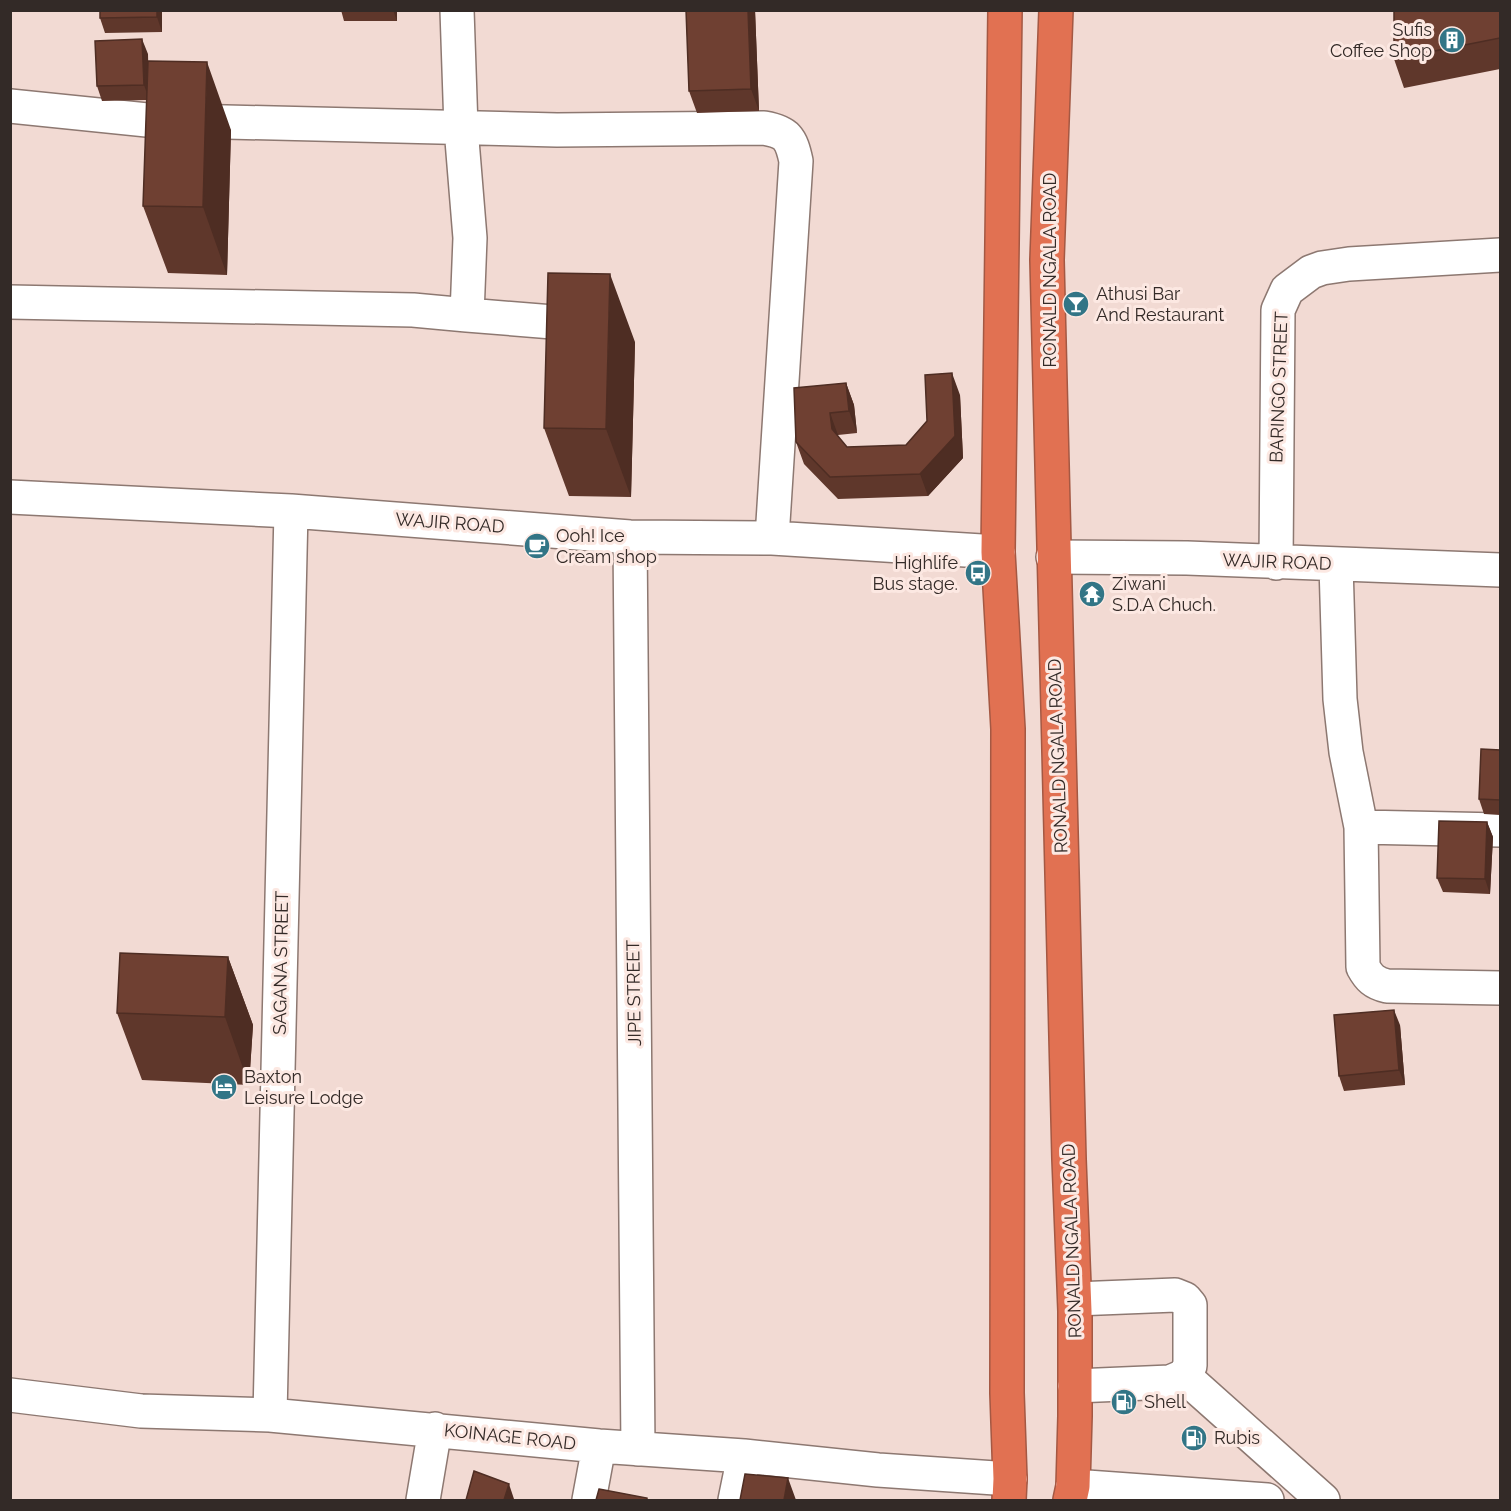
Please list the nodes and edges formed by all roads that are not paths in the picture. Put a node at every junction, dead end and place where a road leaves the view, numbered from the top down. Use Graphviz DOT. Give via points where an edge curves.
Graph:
graph roads {
  1 [pos="457,10"];
  2 [pos="1005,10"];
  3 [pos="1056,10"];
  4 [pos="10,106"];
  5 [pos="461,128"];
  6 [pos="1500,255"];
  7 [pos="10,302"];
  8 [pos="467,315"];
  9 [pos="618,327"];
  10 [pos="10,497"];
  11 [pos="291,512"];
  12 [pos="630,537"];
  13 [pos="772,538"];
  14 [pos="998,552"];
  15 [pos="1053,557"];
  16 [pos="1276,562"];
  17 [pos="1336,565"];
  18 [pos="1500,570"];
  19 [pos="1361,827"];
  20 [pos="1500,830"];
  21 [pos="1500,988"];
  22 [pos="1075,1299"];
  23 [pos="1184,1376"];
  24 [pos="1075,1386"];
  25 [pos="10,1395"];
  26 [pos="270,1415"];
  27 [pos="435,1429"];
  28 [pos="598,1446"];
  29 [pos="638,1449"];
  30 [pos="744,1456"];
  31 [pos="1009,1490"];
  32 [pos="1071,1493"];
  33 [pos="423,1500"];
  34 [pos="589,1500"];
  35 [pos="735,1500"];
  36 [pos="1267,1500"];
  37 [pos="1323,1500"];
  1 -- 5 [label="street"];
  2 -- 14 [label="highway"];
  3 -- 15 [label="highway, RONALD NGALA ROAD" via="1047,260"];
  4 -- 5 [label="street" via="147,120"];
  5 -- 8 [label="street" via="470,238"];
  5 -- 13 [label="street" via="764,128 779,130 787,136 796,161"];
  6 -- 16 [label="street, BARINGO STREET" via="1322,268 1287,290 1278,310"];
  7 -- 8 [label="street" via="412,310"];
  8 -- 9 [label="street"];
  10 -- 11 [label="street, WAJIR ROAD"];
  11 -- 12 [label="street, WAJIR ROAD"];
  11 -- 26 [label="street, SAGANA STREET"];
  12 -- 13 [label="street, WAJIR ROAD"];
  12 -- 29 [label="street, JIPE STREET"];
  13 -- 14 [label="street, WAJIR ROAD"];
  14 -- 31 [label="highway" via="1008,729"];
  15 -- 16 [label="street, WAJIR ROAD"];
  15 -- 22 [label="highway, RONALD NGALA ROAD"];
  16 -- 17 [label="street, WAJIR ROAD"];
  17 -- 18 [label="street, WAJIR ROAD"];
  17 -- 19 [label="street" via="1340,699"];
  19 -- 20 [label="street"];
  19 -- 21 [label="street" via="1363,967 1368,976 1376,984 1387,986"];
  22 -- 23 [label="street" via="1185,1299 1190,1305 1190,1366"];
  22 -- 24 [label="highway, RONALD NGALA ROAD"];
  23 -- 24 [label="street" via="1170,1382"];
  23 -- 37 [label="street"];
  24 -- 32 [label="highway, RONALD NGALA ROAD"];
  25 -- 26 [label="street, KOINAGE ROAD" via="141,1411"];
  26 -- 27 [label="street, KOINAGE ROAD"];
  27 -- 28 [label="street, KOINAGE ROAD"];
  27 -- 33 [label="street"];
  28 -- 29 [label="street, KOINAGE ROAD"];
  28 -- 34 [label="street"];
  29 -- 30 [label="street, KOINAGE ROAD"];
  30 -- 31 [label="street, KOINAGE ROAD" via="878,1470"];
  30 -- 35 [label="street"];
  32 -- 36 [label="street"];
}
